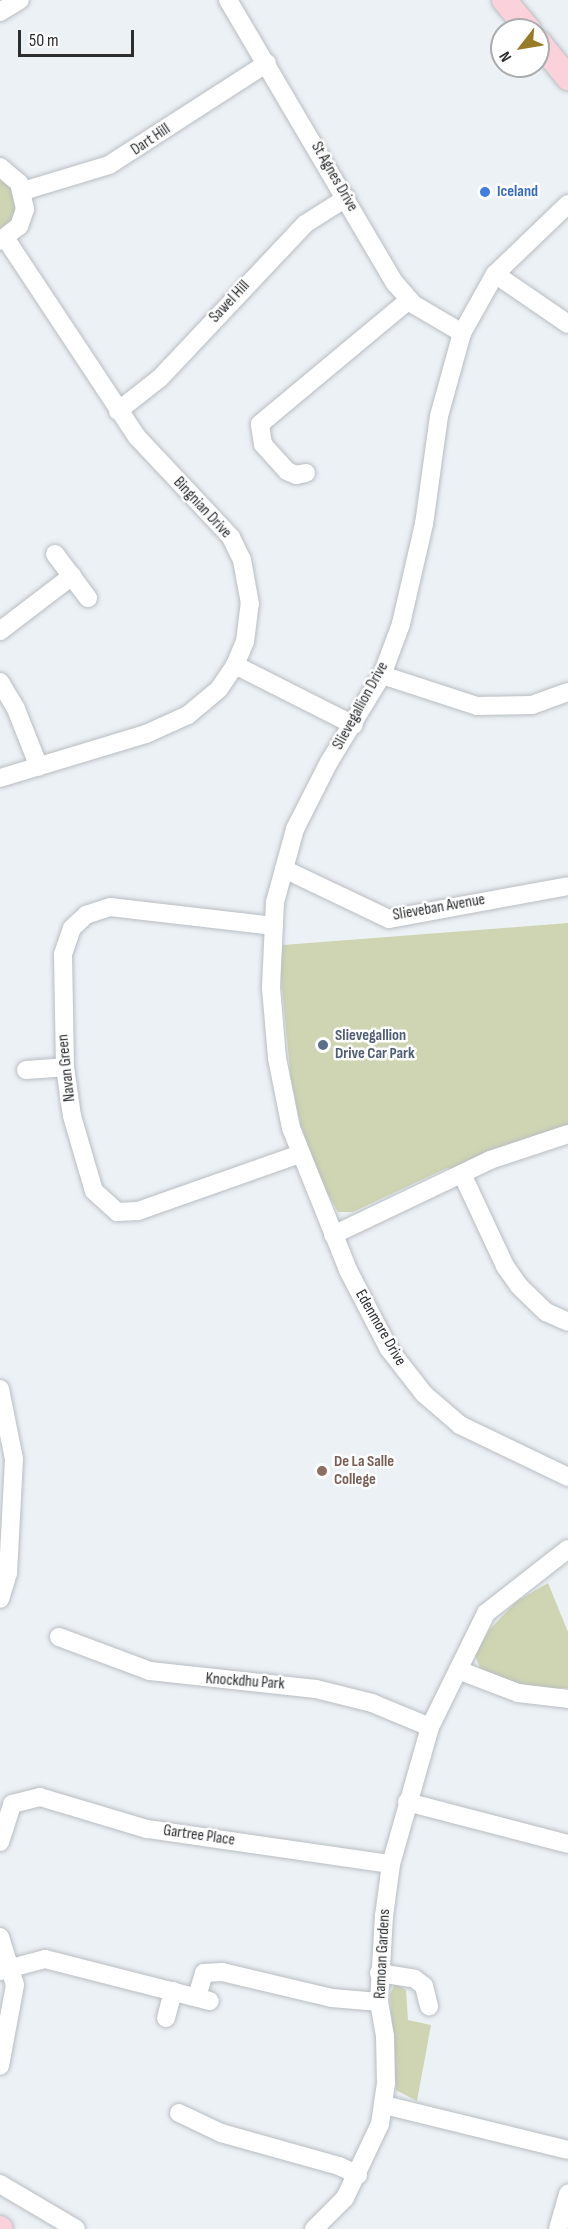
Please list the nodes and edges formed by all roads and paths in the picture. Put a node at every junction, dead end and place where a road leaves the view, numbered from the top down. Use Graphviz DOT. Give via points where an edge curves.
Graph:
graph roads {
  1 [pos="20,0"];
  2 [pos="228,0"];
  3 [pos="504,0"];
  4 [pos="0,12"];
  5 [pos="519,18"];
  6 [pos="550,56"];
  7 [pos="267,63"];
  8 [pos="568,78"];
  9 [pos="0,167"];
  10 [pos="23,191"];
  11 [pos="346,198"];
  12 [pos="568,204"];
  13 [pos="3,240"];
  14 [pos="495,274"];
  15 [pos="409,300"];
  16 [pos="568,324"];
  17 [pos="462,333"];
  18 [pos="118,411"];
  19 [pos="306,473"];
  20 [pos="56,554"];
  21 [pos="72,576"];
  22 [pos="88,598"];
  23 [pos="0,630"];
  24 [pos="235,665"];
  25 [pos="381,675"];
  26 [pos="0,682"];
  27 [pos="568,692"];
  28 [pos="354,725"];
  29 [pos="39,767"];
  30 [pos="0,778"];
  31 [pos="284,869"];
  32 [pos="568,886"];
  33 [pos="274,926"];
  34 [pos="65,1067"];
  35 [pos="27,1070"];
  36 [pos="568,1134"];
  37 [pos="300,1154"];
  38 [pos="462,1174"];
  39 [pos="333,1235"];
  40 [pos="568,1322"];
  41 [pos="0,1389"];
  42 [pos="568,1477"];
  43 [pos="568,1549"];
  44 [pos="0,1599"];
  45 [pos="59,1637"];
  46 [pos="458,1670"];
  47 [pos="568,1699"];
  48 [pos="430,1727"];
  49 [pos="407,1802"];
  50 [pos="0,1842"];
  51 [pos="568,1844"];
  52 [pos="392,1864"];
  53 [pos="0,1937"];
  54 [pos="6,1970"];
  55 [pos="379,1973"];
  56 [pos="173,1991"];
  57 [pos="379,2002"];
  58 [pos="429,2006"];
  59 [pos="166,2018"];
  60 [pos="0,2065"];
  61 [pos="384,2105"];
  62 [pos="179,2113"];
  63 [pos="568,2150"];
  64 [pos="358,2175"];
  65 [pos="0,2184"];
  66 [pos="568,2193"];
  67 [pos="76,2229"];
  68 [pos="314,2229"];
  69 [pos="558,2229"];
  1 -- 4 [label="street"];
  2 -- 7 [label="street, St Agnes Drive"];
  3 -- 5 [label="main road"];
  6 -- 8 [label="main road"];
  7 -- 10 [label="street, Dart Hill" via="109,165"];
  7 -- 11 [label="street, St Agnes Drive"];
  9 -- 10 [label="street" via="13,175"];
  10 -- 13 [label="street" via="23,218"];
  11 -- 15 [label="street, St Agnes Drive"];
  11 -- 18 [label="street, Sawel Hill" via="305,224 159,378"];
  12 -- 14 [label="street, Slievegallion Drive" via="531,235"];
  13 -- 18 [label="street, Bingnian Drive"];
  14 -- 16 [label="street"];
  14 -- 17 [label="street, Slievegallion Drive"];
  15 -- 17 [label="street, St Agnes Drive"];
  15 -- 19 [label="street" via="260,424 263,444 287,471 296,475"];
  17 -- 25 [label="street, Slievegallion Drive" via="439,416 413,578"];
  18 -- 24 [label="street, Bingnian Drive" via="160,464 231,537 242,560 250,604 245,642"];
  20 -- 21 [label="street"];
  21 -- 22 [label="street"];
  21 -- 23 [label="street"];
  24 -- 28 [label="street"];
  24 -- 29 [label="street, Bingnian Drive" via="208,700 170,725"];
  25 -- 27 [label="street" via="477,706 532,705"];
  25 -- 28 [label="street, Slievegallion Drive"];
  26 -- 29 [label="street" via="16,709"];
  28 -- 31 [label="street, Slievegallion Drive" via="301,816"];
  29 -- 30 [label="street, Bingnian Drive"];
  31 -- 32 [label="street, Slieveban Avenue" via="389,919"];
  31 -- 33 [label="street, Slievegallion Drive"];
  33 -- 34 [label="street, Navan Green" via="110,908 86,915 72,928 63,954"];
  33 -- 37 [label="street, Slievegallion Drive" via="271,988 277,1058"];
  34 -- 35 [label="street"];
  34 -- 37 [label="street, Navan Green" via="72,1116 94,1191 117,1212 138,1211"];
  36 -- 38 [label="street" via="519,1148"];
  37 -- 39 [label="street, Slievegallion Drive"];
  38 -- 39 [label="street"];
  38 -- 40 [label="street" via="505,1266 519,1286 546,1312"];
  39 -- 42 [label="street, Edenmore Drive" via="370,1317 424,1394 478,1437"];
  41 -- 44 [label="street" via="14,1459 8,1573"];
  43 -- 46 [label="street, Ramoan Gardens" via="495,1602 475,1628"];
  45 -- 48 [label="street, Knockdhu Park" via="150,1671 316,1689 372,1703"];
  46 -- 47 [label="street" via="518,1693"];
  46 -- 48 [label="street, Ramoan Gardens"];
  48 -- 49 [label="street, Ramoan Gardens"];
  49 -- 51 [label="street"];
  49 -- 52 [label="street, Ramoan Gardens"];
  50 -- 52 [label="street, Gartree Place" via="12,1804 40,1797 147,1829"];
  52 -- 55 [label="street, Ramoan Gardens"];
  53 -- 54 [label="street"];
  54 -- 56 [label="street" via="45,1959"];
  54 -- 60 [label="street" via="14,2002"];
  55 -- 57 [label="street, Ramoan Gardens"];
  55 -- 58 [label="street" via="415,1979 424,1986"];
  56 -- 57 [label="street" via="203,1999 204,1973 222,1972 332,1998"];
  56 -- 59 [label="street"];
  57 -- 61 [label="street, Ramoan Gardens" via="385,2036"];
  61 -- 63 [label="street"];
  61 -- 64 [label="street, Ramoan Gardens"];
  62 -- 64 [label="street" via="221,2133 339,2166"];
  64 -- 68 [label="street, Ramoan Gardens" via="345,2198"];
  65 -- 67 [label="street"];
  66 -- 69 [label="street"];
}
